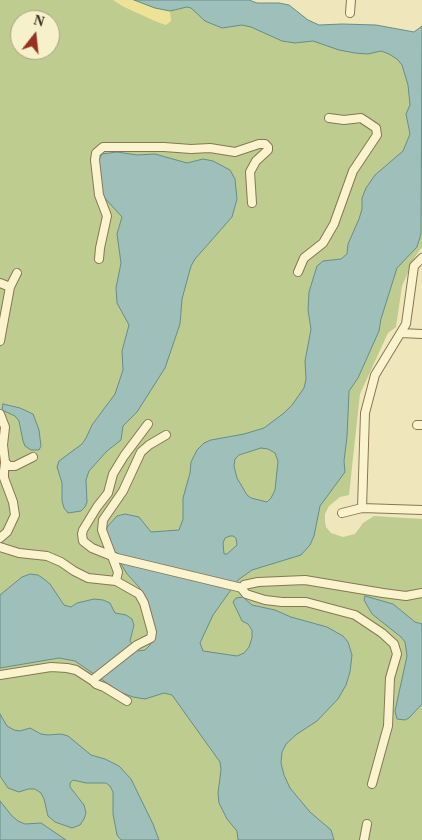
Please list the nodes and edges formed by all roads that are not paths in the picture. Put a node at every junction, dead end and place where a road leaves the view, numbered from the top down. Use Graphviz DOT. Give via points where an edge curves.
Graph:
graph roads {
  1 [pos="351,0"];
  2 [pos="350,13"];
  3 [pos="329,118"];
  4 [pos="252,203"];
  5 [pos="422,258"];
  6 [pos="99,259"];
  7 [pos="298,272"];
  8 [pos="17,273"];
  9 [pos="0,283"];
  10 [pos="10,287"];
  11 [pos="401,333"];
  12 [pos="422,334"];
  13 [pos="0,341"];
  14 [pos="0,414"];
  15 [pos="148,424"];
  16 [pos="166,435"];
  17 [pos="33,457"];
  18 [pos="5,463"];
  19 [pos="362,508"];
  20 [pos="422,510"];
  21 [pos="342,513"];
  22 [pos="0,538"];
  23 [pos="0,547"];
  24 [pos="115,557"];
  25 [pos="116,581"];
  26 [pos="239,587"];
  27 [pos="422,593"];
  28 [pos="0,675"];
  29 [pos="94,679"];
  30 [pos="127,701"];
  31 [pos="372,784"];
  32 [pos="367,824"];
  33 [pos="364,840"];
  1 -- 2 [label="street"];
  3 -- 7 [label="street" via="362,118 376,128 377,135 353,171 334,224 323,243 304,258"];
  4 -- 6 [label="street" via="250,172 268,150 265,144 235,152 210,148 103,147 96,153 95,160 99,195 107,216"];
  5 -- 11 [label="street" via="414,266 406,324"];
  8 -- 10 [label="street"];
  9 -- 10 [label="street"];
  10 -- 13 [label="street"];
  11 -- 12 [label="street"];
  11 -- 19 [label="street" via="375,376 365,413"];
  14 -- 18 [label="street" via="5,427"];
  15 -- 24 [label="street" via="124,456 108,493 82,534 85,544"];
  16 -- 24 [label="street" via="142,452 103,520 102,530"];
  17 -- 18 [label="street" via="16,466"];
  18 -- 22 [label="street" via="4,478 15,515 11,526"];
  19 -- 20 [label="street"];
  19 -- 21 [label="street"];
  23 -- 25 [label="street" via="47,556 88,578"];
  24 -- 25 [label="street"];
  24 -- 26 [label="street"];
  25 -- 29 [label="street" via="135,591 144,603 152,636"];
  26 -- 27 [label="street" via="258,582 306,580 406,596"];
  26 -- 31 [label="street" via="252,597 273,602 318,604 355,615 394,644 397,654 390,678 388,726"];
  28 -- 29 [label="street" via="51,667 76,670"];
  29 -- 30 [label="street" via="96,684"];
  32 -- 33 [label="street"];
}
